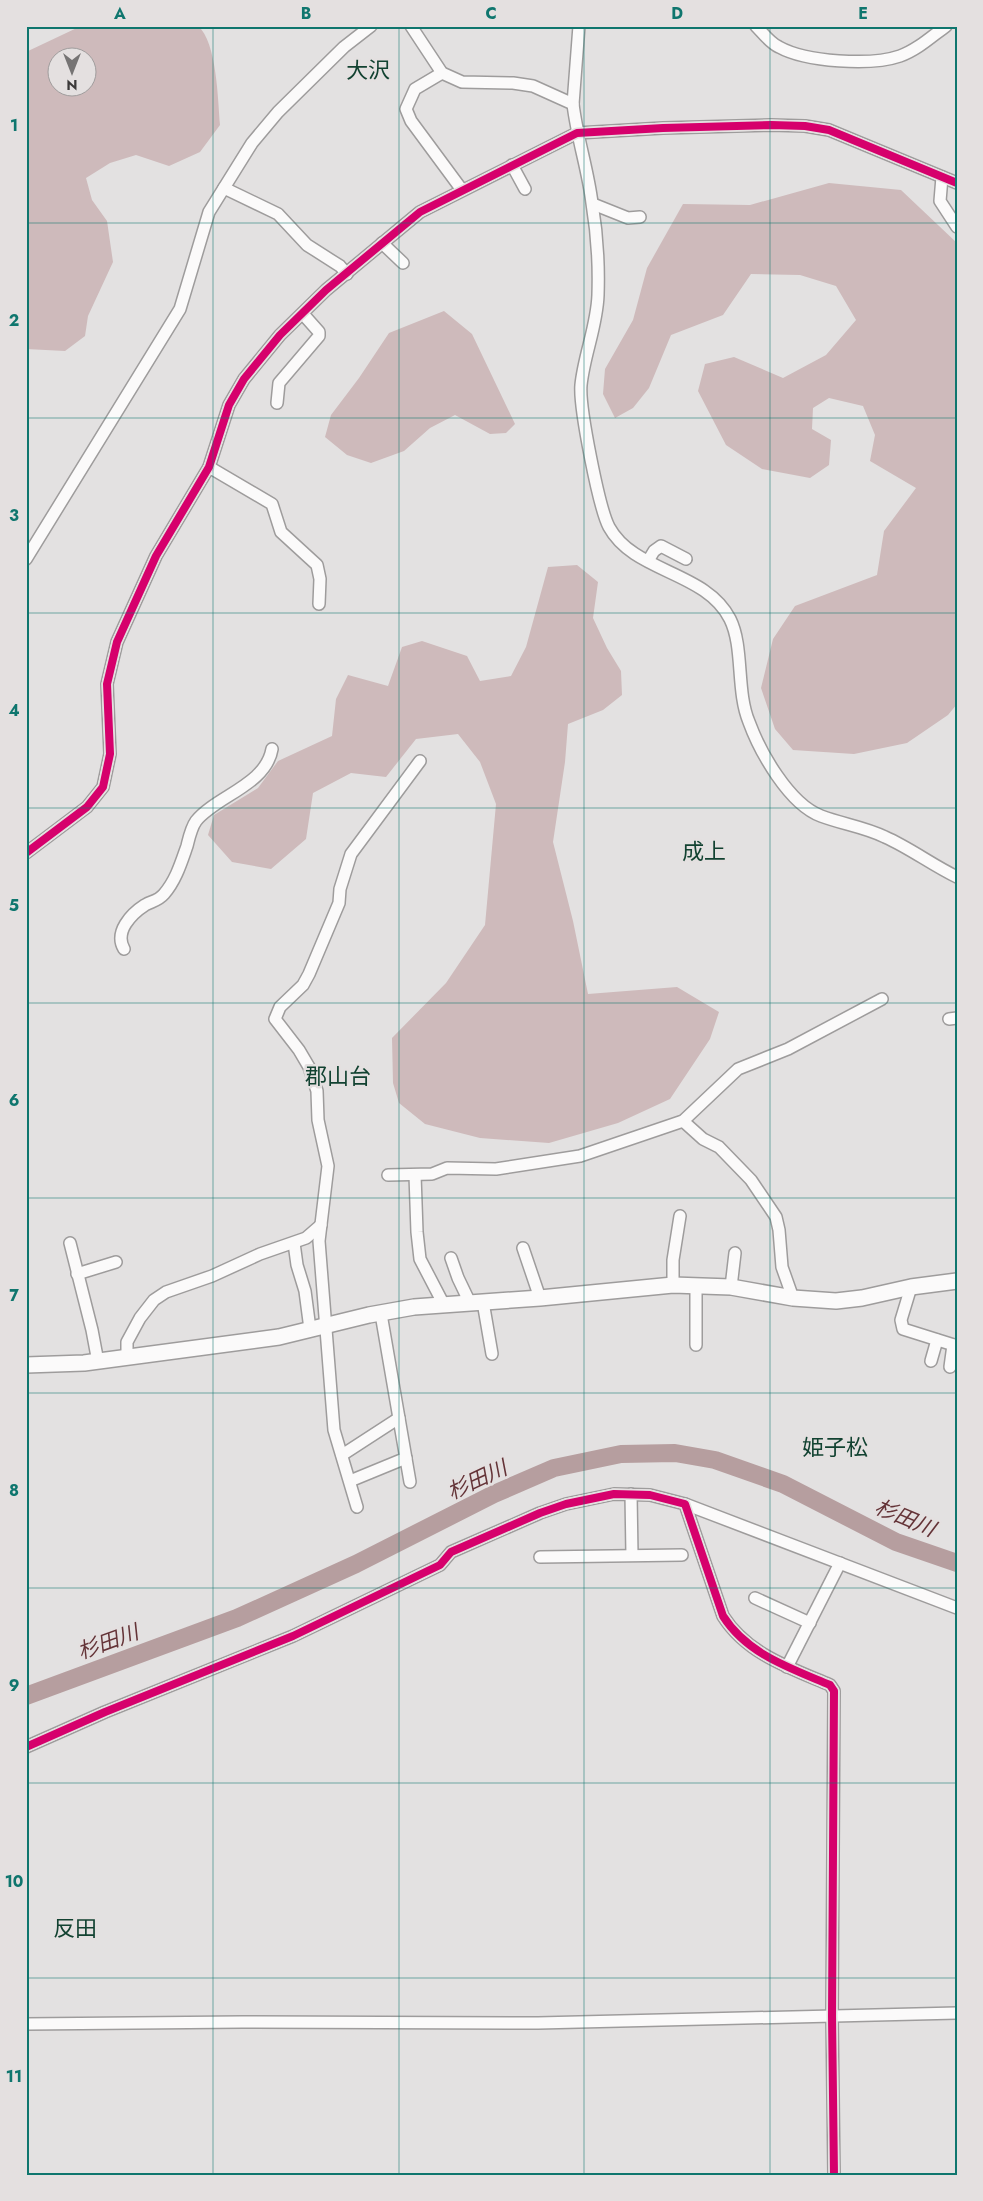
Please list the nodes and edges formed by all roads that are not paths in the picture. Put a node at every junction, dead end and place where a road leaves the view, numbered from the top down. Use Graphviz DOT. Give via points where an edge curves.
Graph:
graph roads {
  1 [pos="371,26"];
  2 [pos="411,26"];
  3 [pos="578,26"];
  4 [pos="756,26"];
  5 [pos="946,26"];
  6 [pos="442,73"];
  7 [pos="573,104"];
  8 [pos="576,133"];
  9 [pos="512,165"];
  10 [pos="942,177"];
  11 [pos="957,183"];
  12 [pos="224,188"];
  13 [pos="525,189"];
  14 [pos="462,190"];
  15 [pos="592,204"];
  16 [pos="640,217"];
  17 [pos="957,227"];
  18 [pos="382,243"];
  19 [pos="403,263"];
  20 [pos="347,274"];
  21 [pos="303,314"];
  22 [pos="277,403"];
  23 [pos="209,467"];
  24 [pos="26,559"];
  25 [pos="686,560"];
  26 [pos="648,561"];
  27 [pos="319,604"];
  28 [pos="272,749"];
  29 [pos="420,761"];
  30 [pos="26,853"];
  31 [pos="957,877"];
  32 [pos="124,949"];
  33 [pos="882,1000"];
  34 [pos="683,1121"];
  35 [pos="388,1175"];
  36 [pos="415,1175"];
  37 [pos="680,1216"];
  38 [pos="321,1225"];
  39 [pos="70,1243"];
  40 [pos="294,1243"];
  41 [pos="523,1248"];
  42 [pos="735,1252"];
  43 [pos="451,1258"];
  44 [pos="116,1262"];
  45 [pos="77,1274"];
  46 [pos="957,1281"];
  47 [pos="673,1285"];
  48 [pos="696,1286"];
  49 [pos="731,1287"];
  50 [pos="911,1287"];
  51 [pos="540,1298"];
  52 [pos="793,1298"];
  53 [pos="477,1303"];
  54 [pos="444,1305"];
  55 [pos="382,1314"];
  56 [pos="326,1325"];
  57 [pos="310,1329"];
  58 [pos="937,1340"];
  59 [pos="696,1345"];
  60 [pos="955,1346"];
  61 [pos="492,1354"];
  62 [pos="127,1358"];
  63 [pos="98,1362"];
  64 [pos="931,1362"];
  65 [pos="26,1365"];
  66 [pos="950,1367"];
  67 [pos="399,1418"];
  68 [pos="342,1455"];
  69 [pos="406,1458"];
  70 [pos="350,1481"];
  71 [pos="410,1482"];
  72 [pos="631,1494"];
  73 [pos="686,1504"];
  74 [pos="358,1507"];
  75 [pos="632,1556"];
  76 [pos="682,1556"];
  77 [pos="540,1557"];
  78 [pos="840,1563"];
  79 [pos="755,1598"];
  80 [pos="957,1608"];
  81 [pos="810,1623"];
  82 [pos="787,1667"];
  83 [pos="26,1747"];
  84 [pos="957,2013"];
  85 [pos="832,2016"];
  86 [pos="26,2024"];
  87 [pos="834,2175"];
  1 -- 12 [label="street" via="344,47 278,112 252,143"];
  2 -- 6 [label="street"];
  3 -- 7 [label="street"];
  4 -- 5 [label="street" via="777,46 794,54 817,59 886,60 918,47"];
  6 -- 7 [label="street" via="462,82 533,86"];
  6 -- 14 [label="street" via="415,89 406,109"];
  7 -- 8 [label="street"];
  8 -- 9 [label="street"];
  8 -- 10 [label="street" via="806,126 829,130"];
  8 -- 15 [label="street"];
  9 -- 13 [label="street"];
  9 -- 14 [label="street"];
  10 -- 11 [label="street"];
  10 -- 17 [label="street" via="940,201"];
  12 -- 20 [label="street" via="278,214 307,245"];
  12 -- 24 [label="street" via="209,212 180,309"];
  14 -- 18 [label="street" via="420,212"];
  15 -- 16 [label="street" via="628,218"];
  15 -- 26 [label="street" via="598,296 581,387 583,410 607,523 616,539"];
  18 -- 19 [label="street"];
  18 -- 20 [label="street"];
  20 -- 21 [label="street"];
  21 -- 22 [label="street" via="319,336 280,383"];
  21 -- 23 [label="street" via="244,379 229,405"];
  23 -- 27 [label="street" via="272,504 281,532 317,565"];
  23 -- 30 [label="street" via="156,556 117,642 107,684 110,754 103,787 87,807"];
  25 -- 26 [label="street" via="661,546"];
  26 -- 31 [label="street" via="713,597 728,616 735,632 748,721 775,773 798,800 818,815 884,836"];
  28 -- 32 [label="street" via="267,765 235,794 197,820 172,884 155,902 146,905 126,922 122,935"];
  29 -- 38 [label="street" via="351,854 339,903 309,974 303,985 276,1013 275,1019 309,1067 317,1091 318,1120 328,1166"];
  33 -- 34 [label="street" via="788,1049 738,1069"];
  34 -- 36 [label="street" via="580,1156 496,1169 447,1168 432,1174"];
  34 -- 52 [label="street" via="703,1139 719,1147 751,1180 776,1217 782,1267"];
  35 -- 36 [label="street"];
  36 -- 54 [label="street" via="420,1259"];
  37 -- 47 [label="street" via="673,1260"];
  38 -- 40 [label="street"];
  38 -- 56 [label="street" via="319,1242"];
  39 -- 45 [label="street"];
  40 -- 57 [label="street"];
  40 -- 62 [label="street" via="166,1292 154,1300 127,1342"];
  41 -- 51 [label="street"];
  42 -- 49 [label="street"];
  43 -- 53 [label="street" via="458,1278"];
  44 -- 45 [label="street"];
  45 -- 63 [label="street"];
  46 -- 50 [label="street"];
  47 -- 48 [label="street"];
  47 -- 51 [label="street"];
  48 -- 49 [label="street"];
  48 -- 59 [label="street"];
  49 -- 52 [label="street"];
  50 -- 52 [label="street" via="862,1298"];
  50 -- 58 [label="street" via="901,1325 907,1332"];
  51 -- 53 [label="street"];
  53 -- 54 [label="street"];
  53 -- 61 [label="street"];
  54 -- 55 [label="street"];
  55 -- 56 [label="street"];
  55 -- 67 [label="street"];
  56 -- 57 [label="street"];
  56 -- 68 [label="street" via="334,1430"];
  57 -- 62 [label="street" via="279,1337"];
  58 -- 60 [label="street"];
  58 -- 64 [label="street"];
  60 -- 66 [label="street"];
  62 -- 63 [label="street"];
  63 -- 65 [label="street"];
  67 -- 68 [label="street"];
  67 -- 69 [label="street"];
  68 -- 70 [label="street"];
  69 -- 70 [label="street"];
  69 -- 71 [label="street"];
  70 -- 74 [label="street"];
  72 -- 73 [label="street"];
  72 -- 75 [label="street"];
  72 -- 83 [label="street" via="595,1497 540,1513 451,1552 440,1565 293,1636"];
  73 -- 78 [label="street"];
  73 -- 82 [label="street" via="723,1616 754,1649"];
  75 -- 76 [label="street"];
  75 -- 77 [label="street"];
  78 -- 80 [label="street"];
  78 -- 81 [label="street"];
  79 -- 81 [label="street"];
  81 -- 82 [label="street"];
  82 -- 85 [label="street" via="830,1685 834,1691"];
  84 -- 85 [label="street"];
  85 -- 86 [label="street" via="538,2023"];
  85 -- 87 [label="street"];
}
